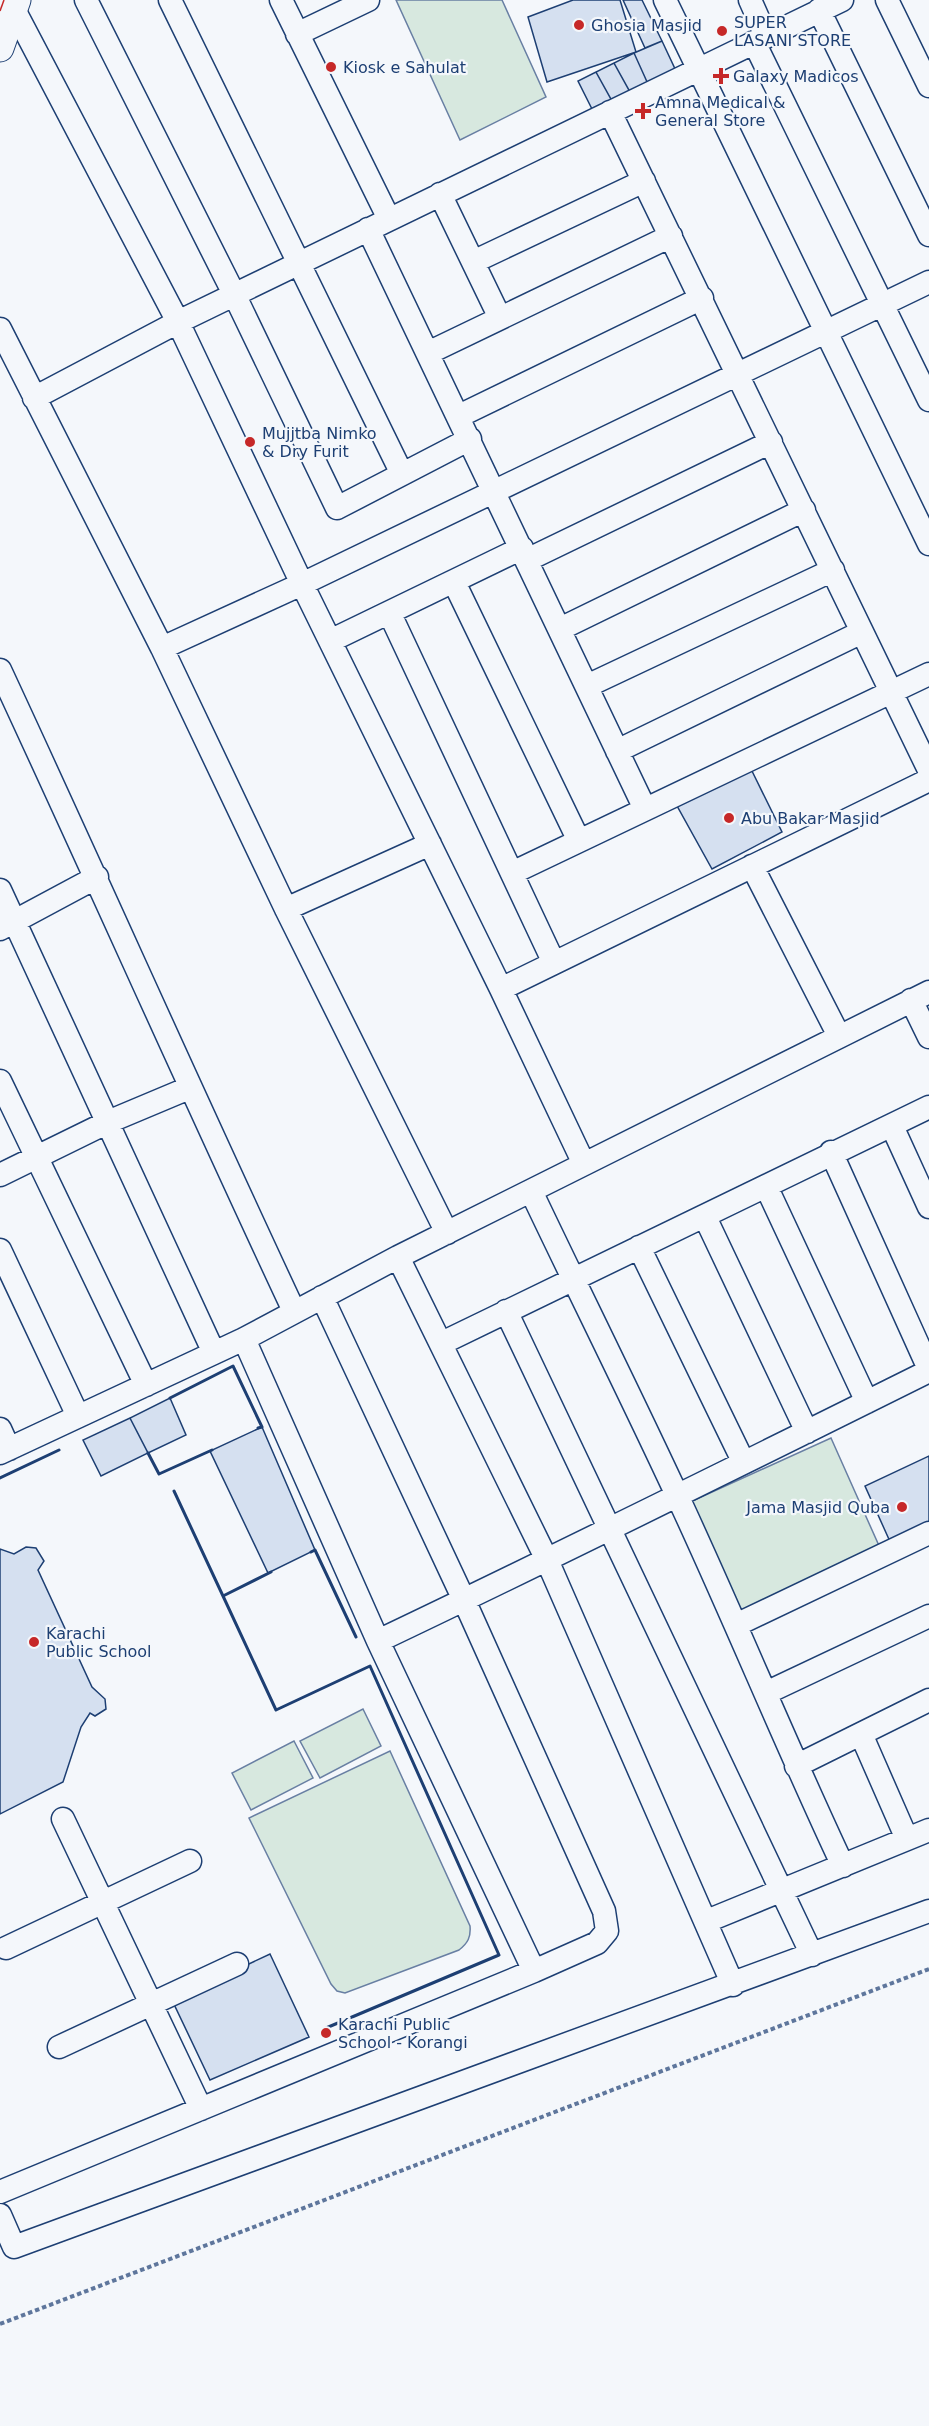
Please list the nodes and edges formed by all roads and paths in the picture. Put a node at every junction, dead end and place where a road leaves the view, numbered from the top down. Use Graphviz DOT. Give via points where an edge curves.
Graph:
graph roads {
  1 [pos="86,0"];
  2 [pos="171,0"];
  3 [pos="281,0"];
  4 [pos="368,0"];
  5 [pos="665,0"];
  6 [pos="750,0"];
  7 [pos="842,0"];
  8 [pos="887,0"];
  9 [pos="9,4"];
  10 [pos="819,10"];
  11 [pos="297,34"];
  12 [pos="760,39"];
  13 [pos="0,48"];
  14 [pos="698,69"];
  15 [pos="929,86"];
  16 [pos="610,112"];
  17 [pos="644,181"];
  18 [pos="440,194"];
  19 [pos="379,224"];
  20 [pos="671,236"];
  21 [pos="929,236"];
  22 [pos="299,262"];
  23 [pos="473,262"];
  24 [pos="929,282"];
  25 [pos="234,294"];
  26 [pos="702,298"];
  27 [pos="882,304"];
  28 [pos="500,318"];
  29 [pos="178,322"];
  30 [pos="0,329"];
  31 [pos="826,332"];
  32 [pos="428,353"];
  33 [pos="6,359"];
  34 [pos="739,375"];
  35 [pos="34,398"];
  36 [pos="929,400"];
  37 [pos="459,416"];
  38 [pos="470,439"];
  39 [pos="771,442"];
  40 [pos="402,474"];
  41 [pos="495,491"];
  42 [pos="804,510"];
  43 [pos="929,544"];
  44 [pos="524,554"];
  45 [pos="833,570"];
  46 [pos="454,582"];
  47 [pos="302,584"];
  48 [pos="390,614"];
  49 [pos="560,629"];
  50 [pos="862,632"];
  51 [pos="330,641"];
  52 [pos="162,648"];
  53 [pos="0,670"];
  54 [pos="929,674"];
  55 [pos="587,686"];
  56 [pos="891,692"];
  57 [pos="617,751"];
  58 [pos="929,770"];
  59 [pos="929,780"];
  60 [pos="645,809"];
  61 [pos="579,841"];
  62 [pos="430,844"];
  63 [pos="752,866"];
  64 [pos="512,873"];
  65 [pos="97,878"];
  66 [pos="0,890"];
  67 [pos="286,909"];
  68 [pos="8,926"];
  69 [pos="554,963"];
  70 [pos="501,989"];
  71 [pos="920,996"];
  72 [pos="839,1036"];
  73 [pos="929,1037"];
  74 [pos="0,1081"];
  75 [pos="189,1088"];
  76 [pos="929,1107"];
  77 [pos="108,1122"];
  78 [pos="891,1126"];
  79 [pos="831,1152"];
  80 [pos="36,1157"];
  81 [pos="584,1164"];
  82 [pos="0,1175"];
  83 [pos="766,1186"];
  84 [pos="531,1191"];
  85 [pos="929,1207"];
  86 [pos="705,1217"];
  87 [pos="447,1233"];
  88 [pos="639,1247"];
  89 [pos="0,1250"];
  90 [pos="398,1257"];
  91 [pos="573,1279"];
  92 [pos="322,1297"];
  93 [pos="294,1311"];
  94 [pos="506,1311"];
  95 [pos="244,1339"];
  96 [pos="442,1343"];
  97 [pos="213,1353"];
  98 [pos="929,1370"];
  99 [pos="146,1385"];
  100 [pos="867,1402"];
  101 [pos="78,1416"];
  102 [pos="807,1432"];
  103 [pos="3,1444"];
  104 [pos="743,1461"];
  105 [pos="677,1494"];
  106 [pos="609,1529"];
  107 [pos="929,1533"];
  108 [pos="547,1560"];
  109 [pos="464,1600"];
  110 [pos="929,1616"];
  111 [pos="736,1625"];
  112 [pos="378,1641"];
  113 [pos="766,1693"];
  114 [pos="927,1706"];
  115 [pos="861,1734"];
  116 [pos="796,1766"];
  117 [pos="63,1819"];
  118 [pos="929,1830"];
  119 [pos="907,1839"];
  120 [pos="190,1861"];
  121 [pos="843,1866"];
  122 [pos="781,1890"];
  123 [pos="102,1900"];
  124 [pos="929,1911"];
  125 [pos="707,1921"];
  126 [pos="6,1948"];
  127 [pos="812,1955"];
  128 [pos="237,1964"];
  129 [pos="929,1969"];
  130 [pos="534,1971"];
  131 [pos="733,1985"];
  132 [pos="151,2003"];
  133 [pos="59,2047"];
  134 [pos="201,2109"];
  135 [pos="0,2192"];
  136 [pos="0,2215"];
  137 [pos="0,2324"];
  1 -- 25 [label="street"];
  2 -- 22 [label="street"];
  3 -- 11 [label="street"];
  4 -- 11 [label="street"];
  5 -- 14 [label="street"];
  6 -- 12 [label="street"];
  7 -- 10 [label="street"];
  8 -- 15 [label="street"];
  9 -- 13 [label="main road"];
  9 -- 29 [label="street"];
  10 -- 12 [label="street"];
  10 -- 21 [label="street"];
  11 -- 19 [label="street"];
  12 -- 14 [label="street"];
  12 -- 27 [label="street"];
  14 -- 16 [label="street"];
  14 -- 31 [label="street"];
  16 -- 17 [label="street"];
  16 -- 18 [label="street"];
  17 -- 20 [label="street"];
  17 -- 23 [label="street"];
  18 -- 19 [label="street"];
  18 -- 23 [label="street"];
  19 -- 22 [label="street"];
  19 -- 32 [label="street"];
  20 -- 26 [label="street"];
  20 -- 28 [label="street"];
  22 -- 25 [label="street"];
  22 -- 40 [label="street"];
  23 -- 28 [label="street"];
  24 -- 27 [label="street"];
  25 -- 29 [label="street"];
  25 -- 40 [label="street" via="337,508"];
  26 -- 34 [label="street"];
  26 -- 37 [label="street"];
  27 -- 31 [label="street"];
  27 -- 36 [label="street"];
  28 -- 32 [label="street"];
  29 -- 35 [label="street"];
  29 -- 47 [label="street"];
  30 -- 33 [label="street"];
  31 -- 34 [label="street"];
  31 -- 43 [label="street"];
  32 -- 37 [label="street"];
  33 -- 35 [label="street"];
  34 -- 39 [label="street"];
  34 -- 41 [label="street"];
  35 -- 52 [label="street"];
  37 -- 38 [label="street"];
  38 -- 40 [label="street"];
  38 -- 41 [label="street"];
  39 -- 42 [label="street"];
  39 -- 44 [label="street"];
  41 -- 44 [label="street"];
  41 -- 47 [label="street"];
  42 -- 45 [label="street"];
  42 -- 49 [label="street"];
  44 -- 46 [label="street"];
  44 -- 49 [label="street"];
  45 -- 50 [label="street"];
  45 -- 55 [label="street"];
  46 -- 48 [label="street"];
  46 -- 61 [label="street"];
  47 -- 51 [label="street"];
  47 -- 52 [label="street"];
  48 -- 51 [label="street"];
  48 -- 64 [label="street"];
  49 -- 55 [label="street"];
  50 -- 56 [label="street"];
  50 -- 57 [label="street"];
  51 -- 62 [label="street"];
  52 -- 67 [label="street"];
  53 -- 65 [label="street"];
  54 -- 56 [label="street"];
  55 -- 57 [label="street"];
  56 -- 58 [label="street"];
  56 -- 60 [label="street"];
  57 -- 60 [label="street"];
  59 -- 63 [label="street"];
  60 -- 61 [label="street"];
  61 -- 64 [label="street"];
  62 -- 67 [label="street"];
  62 -- 70 [label="street"];
  63 -- 69 [label="street"];
  63 -- 72 [label="street"];
  64 -- 69 [label="street"];
  65 -- 68 [label="street"];
  65 -- 75 [label="street"];
  66 -- 68 [label="street"];
  67 -- 87 [label="street"];
  68 -- 77 [label="street"];
  69 -- 70 [label="street"];
  70 -- 81 [label="street"];
  71 -- 72 [label="street"];
  71 -- 73 [label="street"];
  72 -- 81 [label="street"];
  74 -- 80 [label="street"];
  75 -- 77 [label="street"];
  75 -- 93 [label="street"];
  76 -- 78 [label="street"];
  77 -- 80 [label="street"];
  77 -- 97 [label="street"];
  78 -- 79 [label="street"];
  78 -- 85 [label="street"];
  79 -- 83 [label="street"];
  79 -- 98 [label="street"];
  80 -- 82 [label="street"];
  80 -- 99 [label="street"];
  81 -- 84 [label="street"];
  83 -- 86 [label="street"];
  83 -- 100 [label="street"];
  84 -- 87 [label="street"];
  84 -- 91 [label="street"];
  86 -- 88 [label="street"];
  86 -- 102 [label="street"];
  87 -- 90 [label="street"];
  88 -- 91 [label="street"];
  88 -- 104 [label="street"];
  89 -- 101 [label="street"];
  90 -- 92 [label="street"];
  90 -- 96 [label="street"];
  91 -- 94 [label="street"];
  91 -- 105 [label="street"];
  92 -- 93 [label="street"];
  92 -- 109 [label="street"];
  93 -- 95 [label="street"];
  94 -- 96 [label="street"];
  94 -- 106 [label="street"];
  95 -- 97 [label="street"];
  95 -- 112 [label="street"];
  96 -- 108 [label="street"];
  97 -- 99 [label="street"];
  98 -- 100 [label="street"];
  99 -- 101 [label="street"];
  100 -- 102 [label="street"];
  101 -- 103 [label="street"];
  102 -- 104 [label="street"];
  104 -- 105 [label="street"];
  105 -- 106 [label="street"];
  105 -- 111 [label="street"];
  106 -- 108 [label="street"];
  106 -- 122 [label="street"];
  107 -- 111 [label="street"];
  108 -- 109 [label="street"];
  108 -- 125 [label="street"];
  109 -- 112 [label="street"];
  109 -- 130 [label="street" via="608,1920 607,1931 597,1943"];
  110 -- 113 [label="street"];
  111 -- 113 [label="street"];
  112 -- 130 [label="street"];
  113 -- 116 [label="street"];
  114 -- 115 [label="street"];
  115 -- 116 [label="street"];
  115 -- 119 [label="street"];
  116 -- 121 [label="street"];
  117 -- 123 [label="street"];
  118 -- 119 [label="street"];
  119 -- 121 [label="street"];
  120 -- 123 [label="street"];
  121 -- 122 [label="street"];
  122 -- 125 [label="street"];
  122 -- 127 [label="street"];
  123 -- 126 [label="street"];
  123 -- 132 [label="street"];
  124 -- 127 [label="street"];
  125 -- 131 [label="street"];
  127 -- 131 [label="street"];
  128 -- 132 [label="street"];
  129 -- 137 [label="path"];
  130 -- 134 [label="street"];
  131 -- 136 [label="street" via="14,2247"];
  132 -- 133 [label="street"];
  132 -- 134 [label="street"];
  134 -- 135 [label="street"];
}
